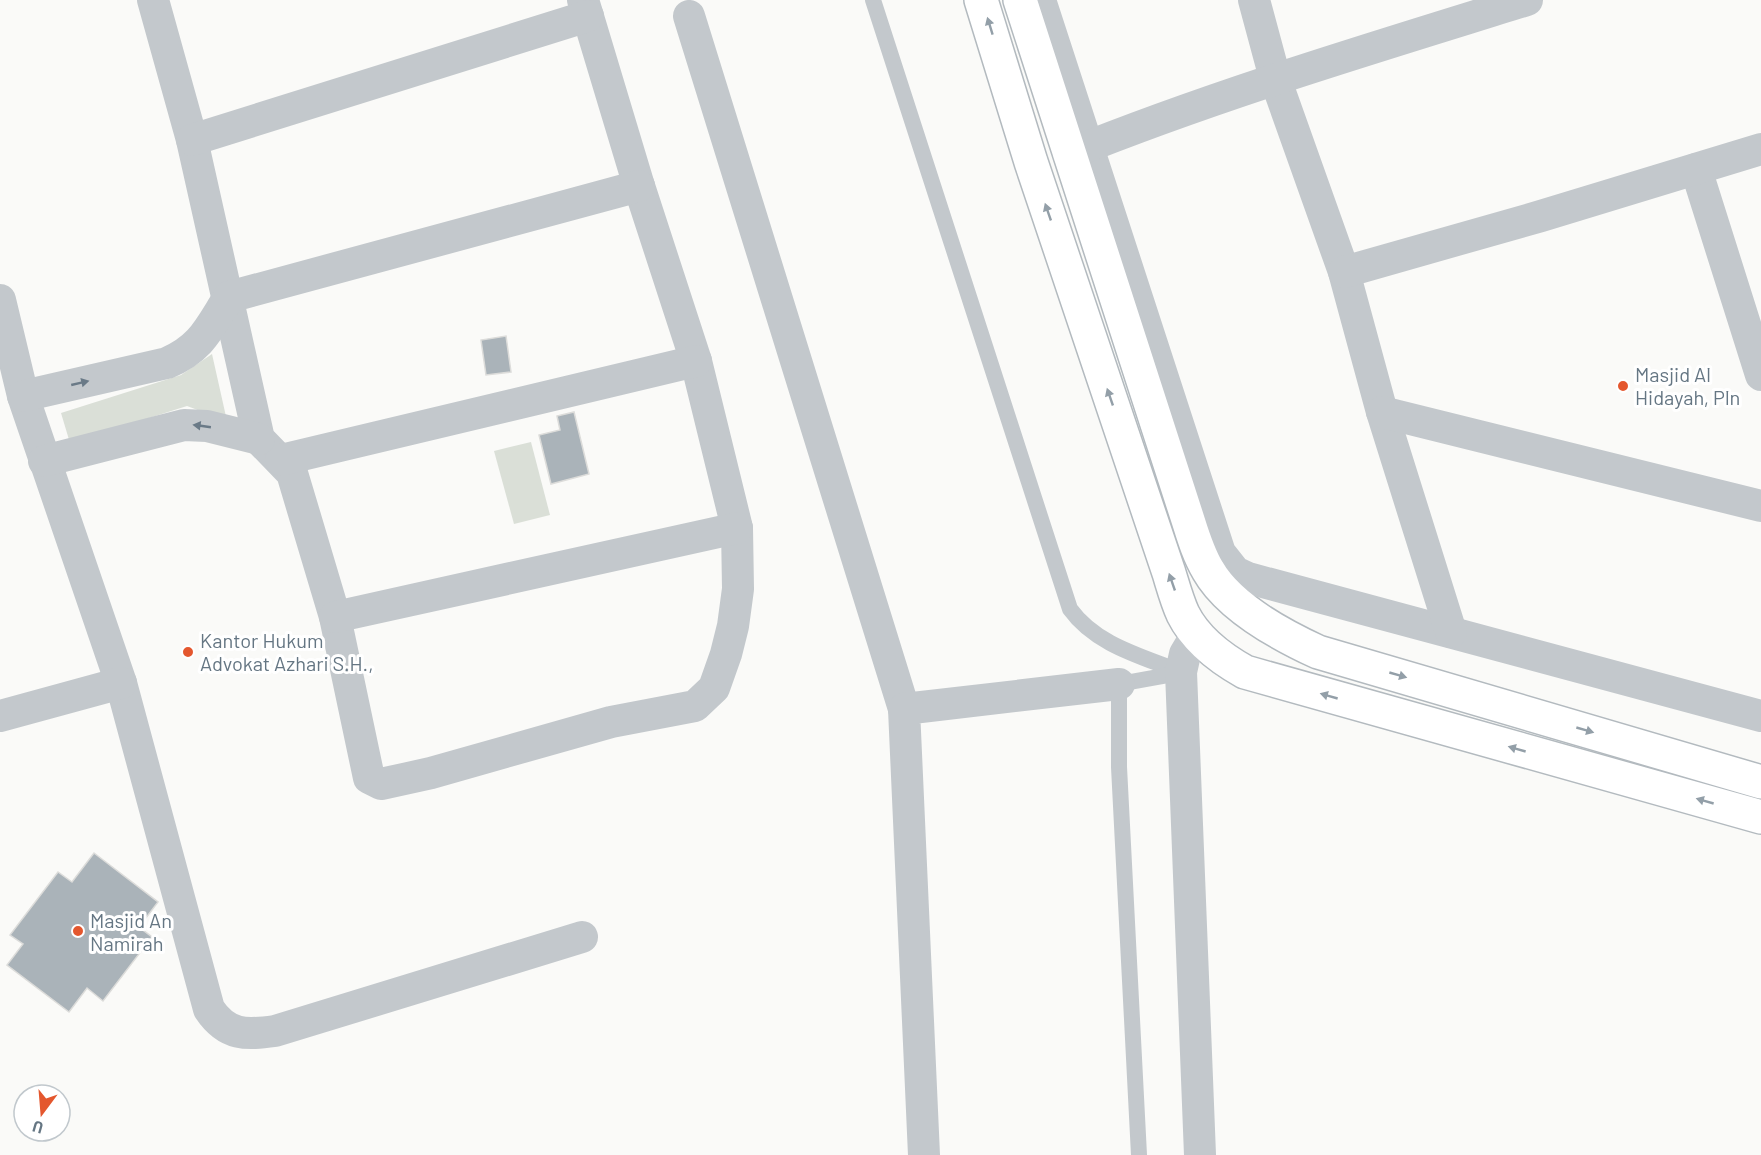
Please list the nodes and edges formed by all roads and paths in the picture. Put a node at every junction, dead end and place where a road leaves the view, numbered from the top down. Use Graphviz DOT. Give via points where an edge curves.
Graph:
graph roads {
  1 [pos="153,0"];
  2 [pos="873,0"];
  3 [pos="981,0"];
  4 [pos="1020,0"];
  5 [pos="1040,0"];
  6 [pos="1254,0"];
  7 [pos="1527,0"];
  8 [pos="586,8"];
  9 [pos="689,8"];
  10 [pos="1275,78"];
  11 [pos="192,140"];
  12 [pos="1761,149"];
  13 [pos="1078,150"];
  14 [pos="1696,169"];
  15 [pos="639,186"];
  16 [pos="1344,272"];
  17 [pos="229,297"];
  18 [pos="0,300"];
  19 [pos="696,361"];
  20 [pos="1761,375"];
  21 [pos="23,396"];
  22 [pos="1382,412"];
  23 [pos="270,450"];
  24 [pos="44,461"];
  25 [pos="1761,506"];
  26 [pos="737,528"];
  27 [pos="335,617"];
  28 [pos="1452,632"];
  29 [pos="1197,634"];
  30 [pos="1181,672"];
  31 [pos="121,684"];
  32 [pos="1119,684"];
  33 [pos="904,709"];
  34 [pos="0,716"];
  35 [pos="1761,716"];
  36 [pos="1761,782"];
  37 [pos="1761,817"];
  38 [pos="582,937"];
  39 [pos="924,1155"];
  40 [pos="1139,1155"];
  41 [pos="1200,1155"];
  1 -- 11 [label="street"];
  2 -- 30 [label="lane" via="1070,609 1089,631 1107,643"];
  29 -- 3 [label="main road, one-way" via="1183,614 1031,162"];
  4 -- 13 [label="main road"];
  5 -- 13 [label="street"];
  6 -- 10 [label="street"];
  7 -- 10 [label="street"];
  8 -- 11 [label="street"];
  8 -- 15 [label="street"];
  9 -- 33 [label="street"];
  10 -- 13 [label="street"];
  10 -- 16 [label="street"];
  11 -- 17 [label="street"];
  12 -- 14 [label="street"];
  13 -- 28 [label="street" via="1227,564 1248,578"];
  13 -- 36 [label="main road, one-way" via="1198,550 1209,572 1243,608 1266,625 1318,652"];
  14 -- 16 [label="street"];
  14 -- 20 [label="street"];
  15 -- 17 [label="street"];
  15 -- 19 [label="street"];
  16 -- 22 [label="street"];
  21 -- 17 [label="street, one-way" via="184,356 206,335"];
  17 -- 23 [label="street"];
  18 -- 21 [label="street"];
  19 -- 23 [label="street"];
  19 -- 26 [label="street"];
  21 -- 24 [label="street"];
  22 -- 25 [label="street"];
  22 -- 28 [label="street"];
  23 -- 24 [label="street, one-way" via="207,426 184,425"];
  23 -- 27 [label="street" via="292,473"];
  24 -- 31 [label="street"];
  26 -- 27 [label="street"];
  26 -- 27 [label="street" via="738,589 733,626 714,688 695,706 611,722 431,773 381,784 369,778"];
  28 -- 35 [label="street"];
  29 -- 30 [label="street" via="1185,654"];
  37 -- 29 [label="main road, one-way" via="1245,672 1222,659"];
  30 -- 32 [label="lane"];
  30 -- 41 [label="street"];
  31 -- 34 [label="street"];
  31 -- 38 [label="street" via="209,1009 228,1029 258,1034 275,1031"];
  32 -- 33 [label="street"];
  32 -- 40 [label="lane" via="1119,767"];
  33 -- 39 [label="street"];
}
